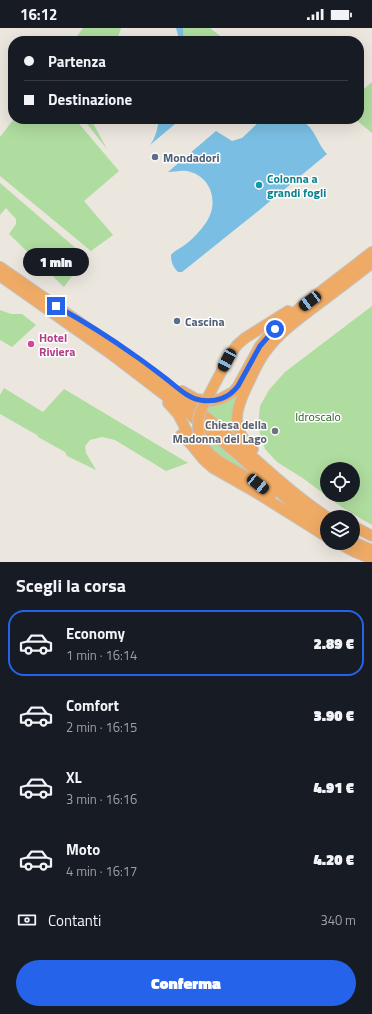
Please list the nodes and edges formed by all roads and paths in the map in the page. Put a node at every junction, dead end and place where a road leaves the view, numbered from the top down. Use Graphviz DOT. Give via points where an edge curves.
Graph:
graph roads {
  1 [pos="372,252"];
  2 [pos="372,263"];
  3 [pos="0,267"];
  4 [pos="0,276"];
  5 [pos="322,291"];
  6 [pos="56,306"];
  7 [pos="118,360"];
  8 [pos="181,435"];
  9 [pos="199,454"];
  10 [pos="326,510"];
  11 [pos="320,512"];
  12 [pos="305,523"];
  13 [pos="320,523"];
  14 [pos="360,530"];
  15 [pos="320,533"];
  16 [pos="360,535"];
  17 [pos="372,536"];
  18 [pos="372,541"];
  19 [pos="360,545"];
  20 [pos="351,550"];
  21 [pos="372,550"];
  22 [pos="372,559"];
  1 -- 5 [label="highway"];
  2 -- 10 [label="highway" via="285,330 264,353 237,410 238,430 249,446"];
  3 -- 6 [label="highway"];
  4 -- 7 [label="highway"];
  5 -- 6 [label="highway" via="271,333 262,343 238,386 231,393 215,401 199,400 184,392 134,354"];
  5 -- 12 [label="highway, bridge" via="301,301 237,345 198,419 201,442 212,456 254,481"];
  6 -- 11 [label="highway" via="180,396 292,492"];
  7 -- 9 [label="highway" via="132,375 173,408"];
  7 -- 13 [label="highway" via="183,409 297,508"];
  8 -- 9 [label="highway"];
  9 -- 12 [label="highway" via="213,468"];
  12 -- 15 [label="highway"];
  14 -- 17 [label="highway"];
  16 -- 18 [label="highway"];
  19 -- 21 [label="highway"];
  20 -- 22 [label="highway"];
}
